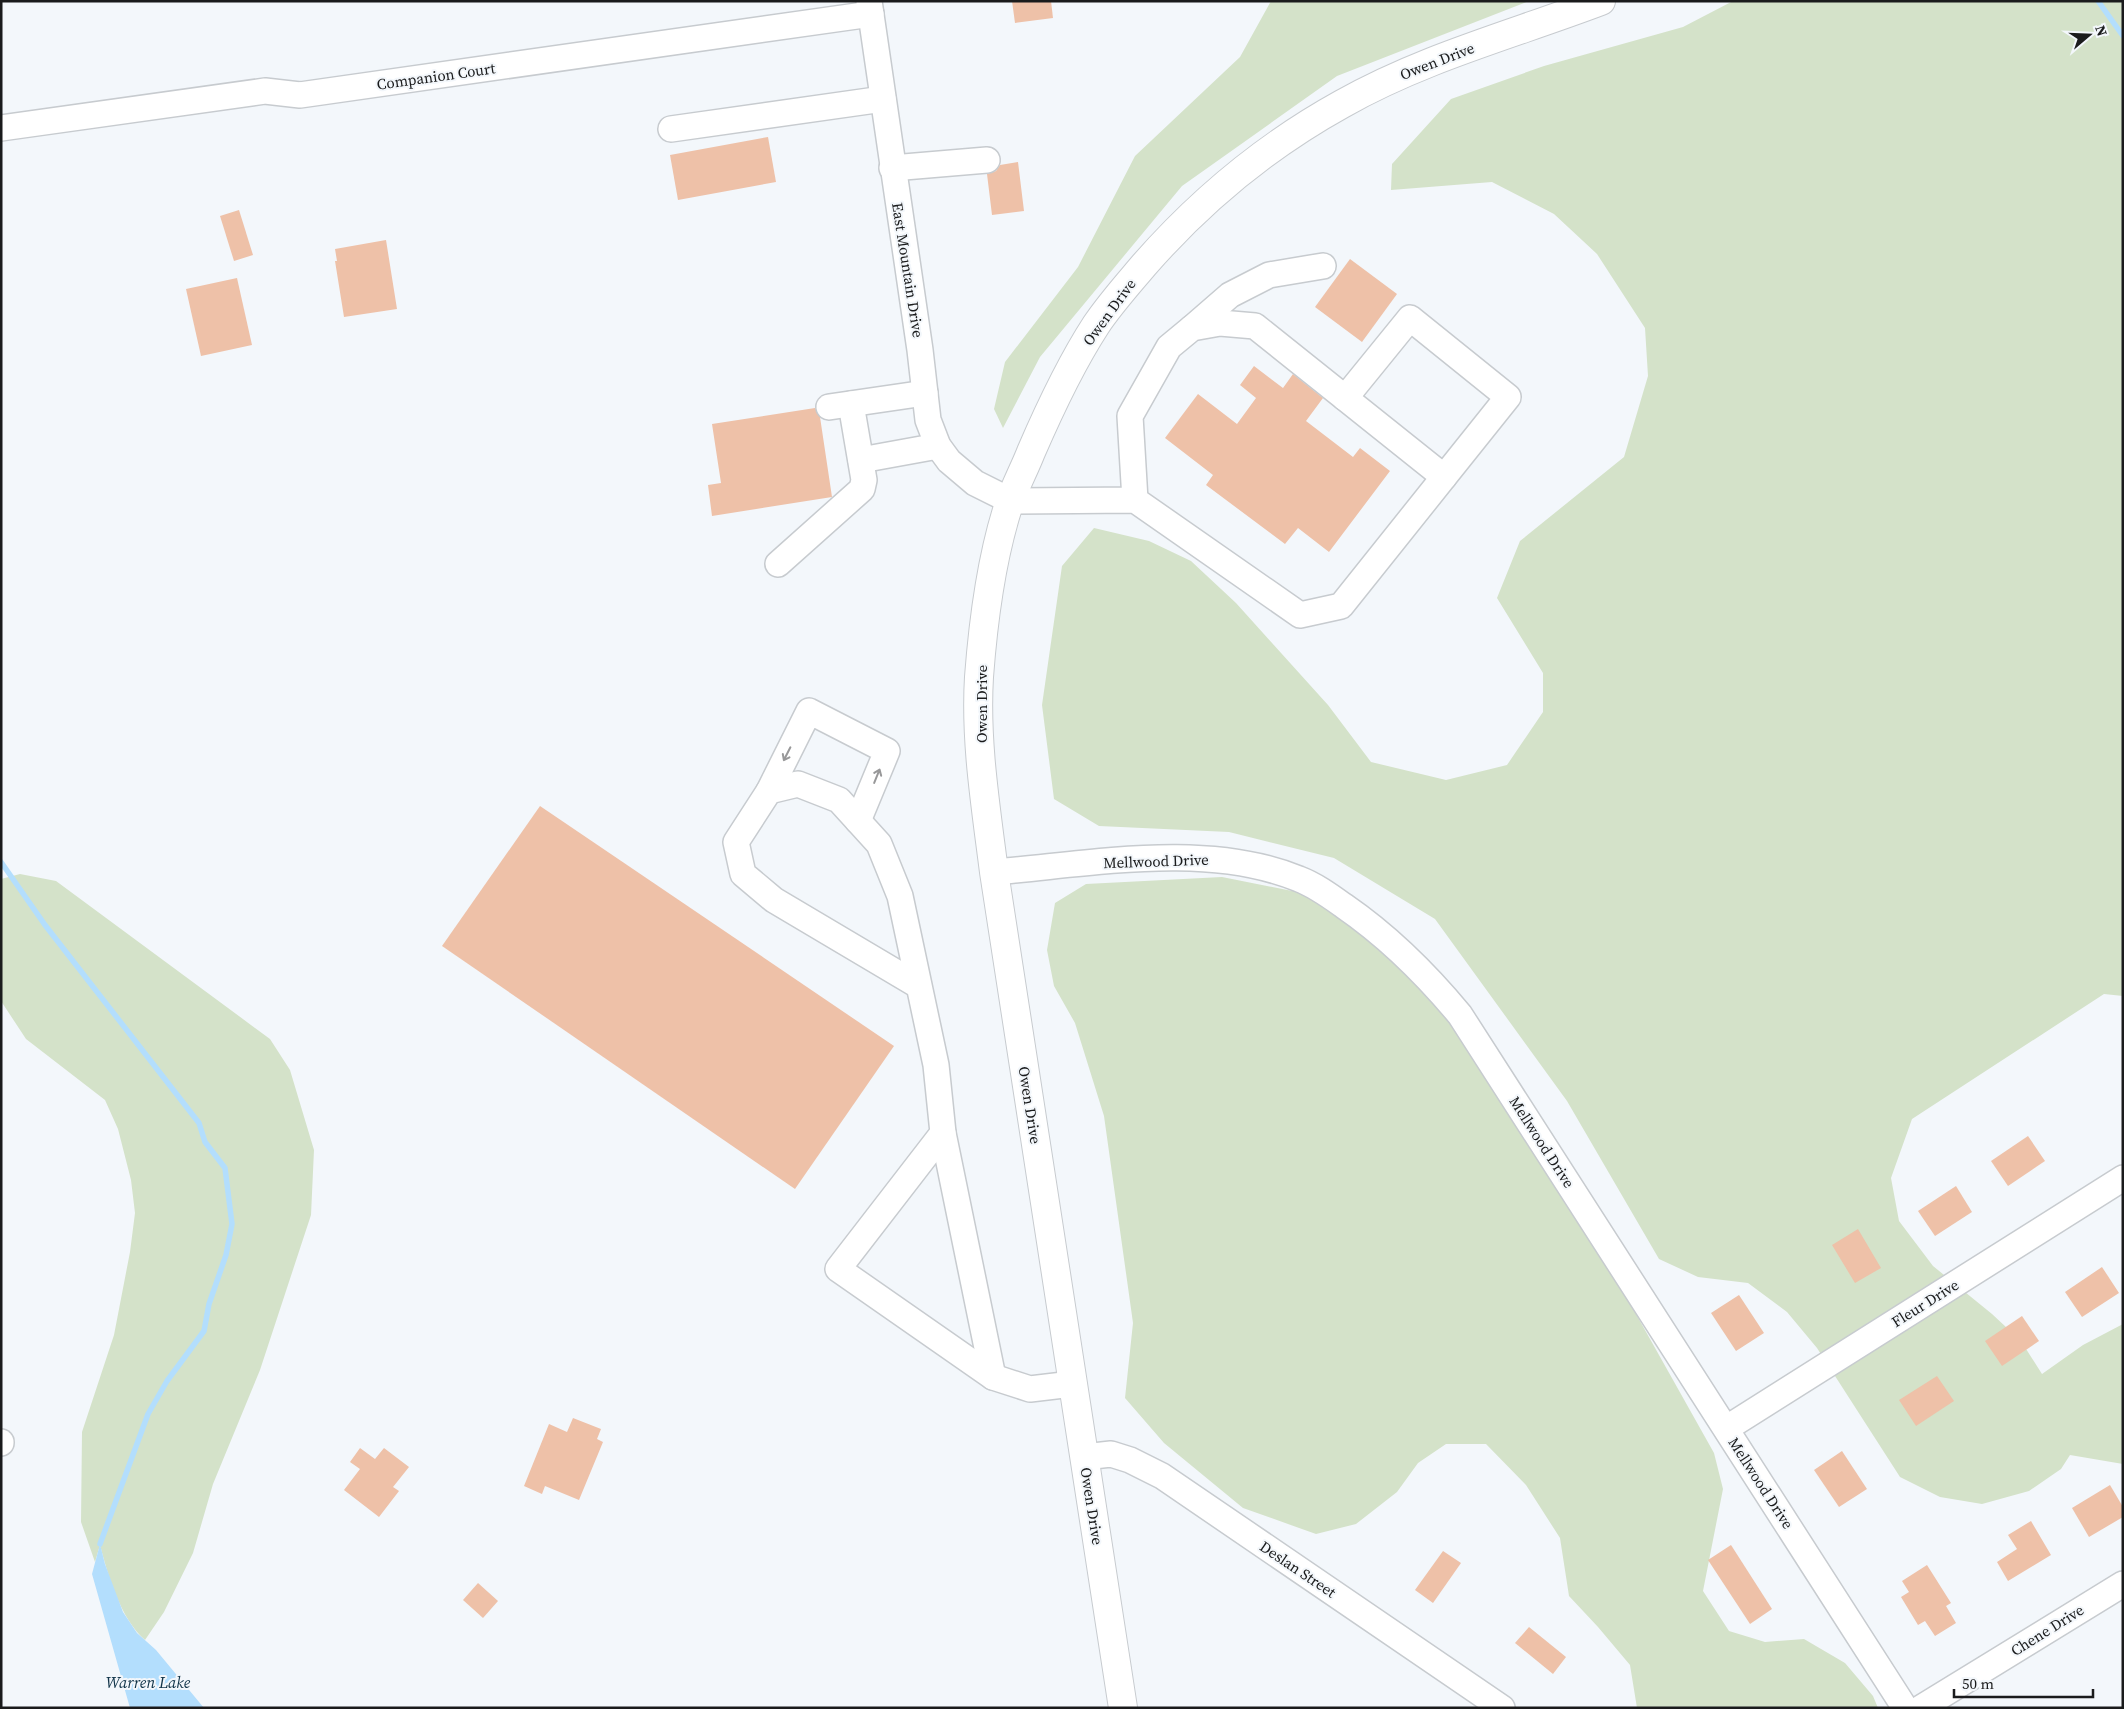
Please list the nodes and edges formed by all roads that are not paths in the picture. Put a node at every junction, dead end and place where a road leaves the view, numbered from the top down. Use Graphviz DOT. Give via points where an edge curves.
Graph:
graph roads {
  1 [pos="1601,1"];
  2 [pos="870,7"];
  3 [pos="883,99"];
  4 [pos="1,128"];
  5 [pos="671,129"];
  6 [pos="987,160"];
  7 [pos="892,168"];
  8 [pos="1323,266"];
  9 [pos="1192,328"];
  10 [pos="925,393"];
  11 [pos="1345,398"];
  12 [pos="938,446"];
  13 [pos="861,460"];
  14 [pos="1444,477"];
  15 [pos="1135,500"];
  16 [pos="1011,501"];
  17 [pos="778,564"];
  18 [pos="769,791"];
  19 [pos="858,821"];
  20 [pos="994,872"];
  21 [pos="919,986"];
  22 [pos="942,1133"];
  23 [pos="2123,1178"];
  24 [pos="993,1378"];
  25 [pos="1072,1384"];
  26 [pos="1726,1428"];
  27 [pos="1084,1457"];
  28 [pos="2123,1584"];
  29 [pos="1124,1708"];
  30 [pos="1502,1708"];
  31 [pos="1905,1708"];
  32 [pos="1921,1708"];
  1 -- 16 [label="main road, Owen Drive" via="1392,78 1308,124 1236,175 1163,244 1098,323 1048,411"];
  2 -- 3 [label="street, East Mountain Drive"];
  2 -- 4 [label="street, Companion Court" via="300,95 265,91"];
  3 -- 5 [label="street"];
  3 -- 7 [label="street, East Mountain Drive"];
  6 -- 7 [label="street"];
  7 -- 10 [label="street, East Mountain Drive"];
  8 -- 9 [label="street" via="1269,275 1230,295"];
  9 -- 11 [label="street" via="1220,323 1254,326"];
  9 -- 15 [label="street" via="1169,347 1130,416"];
  10 -- 12 [label="street, East Mountain Drive" via="928,420"];
  10 -- 13 [label="street" via="840,405"];
  11 -- 14 [label="street"];
  11 -- 14 [label="street" via="1410,318 1508,397"];
  12 -- 13 [label="street"];
  12 -- 16 [label="street, East Mountain Drive" via="949,461 975,483"];
  13 -- 17 [label="street" via="864,480 859,493"];
  14 -- 15 [label="street" via="1342,606 1300,615"];
  15 -- 16 [label="street"];
  16 -- 20 [label="main road, Owen Drive" via="994,563 979,677 980,734"];
  18 -- 19 [label="street" via="798,784 839,800"];
  19 -- 18 [label="street, one-way" via="887,751 809,711"];
  18 -- 21 [label="street" via="736,842 743,874 774,900"];
  19 -- 21 [label="street" via="879,844 900,896"];
  20 -- 25 [label="main road, Owen Drive"];
  20 -- 26 [label="street, Mellwood Drive" via="1156,858 1221,859 1300,879 1364,920 1397,947 1460,1015"];
  21 -- 22 [label="street" via="936,1065"];
  22 -- 24 [label="street"];
  22 -- 24 [label="street" via="838,1269"];
  23 -- 26 [label="street, Fleur Drive"];
  24 -- 25 [label="street" via="1030,1389"];
  25 -- 27 [label="main road, Owen Drive"];
  26 -- 31 [label="street, Mellwood Drive"];
  27 -- 29 [label="main road, Owen Drive"];
  27 -- 30 [label="street, Deslan Street" via="1110,1454 1162,1476"];
  28 -- 32 [label="street, Chene Drive"];
}
